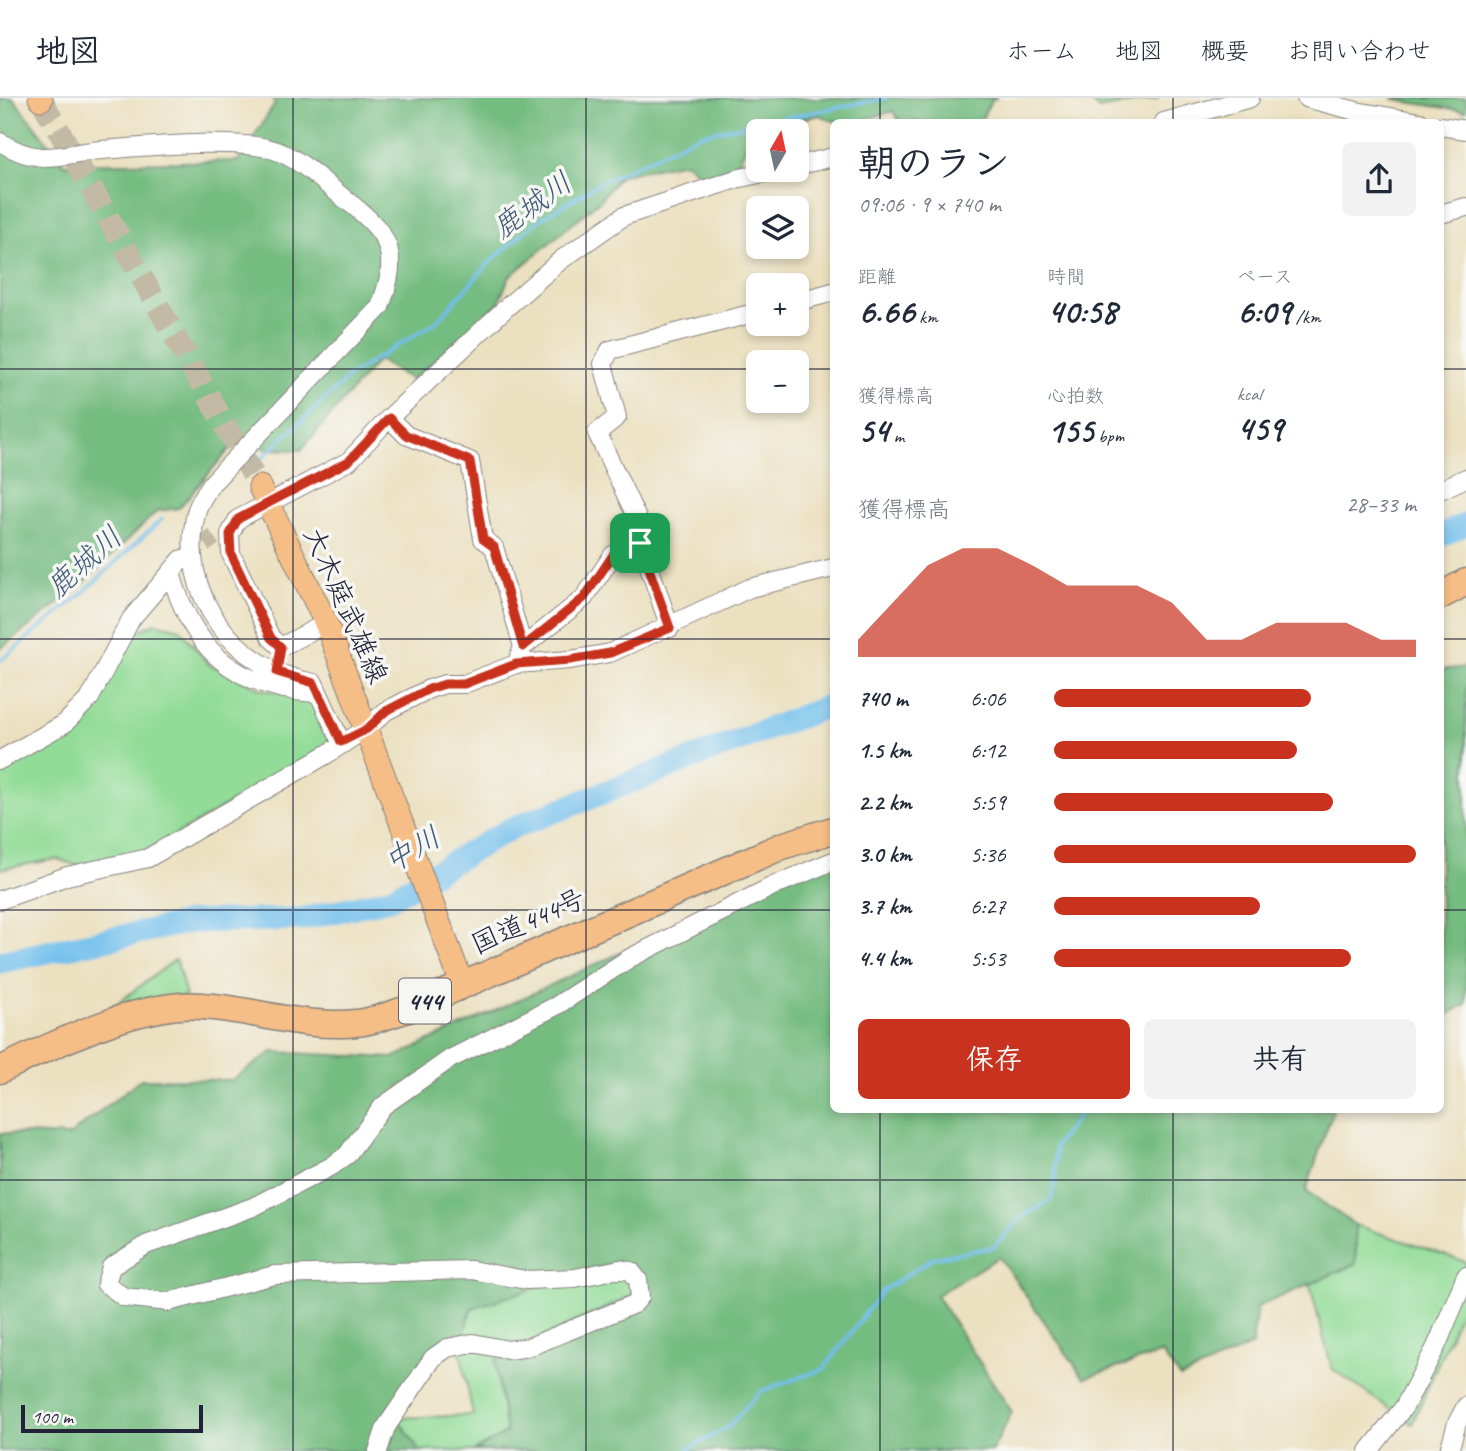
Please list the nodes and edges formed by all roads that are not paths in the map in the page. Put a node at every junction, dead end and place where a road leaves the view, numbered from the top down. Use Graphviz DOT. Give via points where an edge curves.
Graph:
graph roads {
  1 [pos="1250,98"];
  2 [pos="1306,98"];
  3 [pos="1175,119"];
  4 [pos="1403,119"];
  5 [pos="1444,127"];
  6 [pos="1466,130"];
  7 [pos="0,142"];
  8 [pos="830,158"];
  9 [pos="809,163"];
  10 [pos="746,177"];
  11 [pos="1466,207"];
  12 [pos="1444,213"];
  13 [pos="830,293"];
  14 [pos="809,298"];
  15 [pos="746,315"];
  16 [pos="389,418"];
  17 [pos="1466,478"];
  18 [pos="1444,488"];
  19 [pos="263,494"];
  20 [pos="640,543"];
  21 [pos="830,569"];
  22 [pos="1466,582"];
  23 [pos="1444,594"];
  24 [pos="326,623"];
  25 [pos="670,628"];
  26 [pos="281,647"];
  27 [pos="520,656"];
  28 [pos="277,672"];
  29 [pos="318,694"];
  30 [pos="367,729"];
  31 [pos="341,742"];
  32 [pos="0,760"];
  33 [pos="830,831"];
  34 [pos="830,862"];
  35 [pos="0,900"];
  36 [pos="463,984"];
  37 [pos="0,1070"];
  38 [pos="1466,1276"];
  39 [pos="1466,1406"];
  40 [pos="378,1451"];
  41 [pos="1369,1451"];
  42 [pos="1449,1451"];
  1 -- 3 [label="street"];
  2 -- 4 [label="street"];
  5 -- 6 [label="street"];
  7 -- 28 [label="street" via="24,155 44,158 99,150 236,144 275,150 307,167 380,229 392,261 380,307 211,484 196,511 194,540 202,594 232,642 252,660"];
  8 -- 9 [label="street"];
  10 -- 16 [label="street" via="624,216 516,298"];
  11 -- 12 [label="street"];
  13 -- 14 [label="street"];
  15 -- 20 [label="street" via="610,350 603,364 617,417 597,433 643,531"];
  16 -- 19 [label="street" via="349,461"];
  16 -- 27 [label="street" via="406,435 470,461 483,539 494,547"];
  17 -- 18 [label="street"];
  19 -- 24 [label="main road, 大木庭武雄線"];
  19 -- 26 [label="street" via="222,535 271,638"];
  20 -- 25 [label="street"];
  20 -- 27 [label="street" via="613,555 584,598"];
  21 -- 25 [label="street" via="750,588"];
  22 -- 23 [label="highway"];
  24 -- 26 [label="street"];
  24 -- 30 [label="main road, 大木庭武雄線"];
  25 -- 27 [label="street" via="610,653 570,660"];
  26 -- 28 [label="street"];
  27 -- 30 [label="street" via="464,684 429,689 386,711"];
  28 -- 29 [label="street" via="314,683"];
  29 -- 31 [label="street"];
  29 -- 32 [label="street" via="264,682 233,669 208,650 190,625 177,566 131,619 90,698 64,724"];
  30 -- 31 [label="street"];
  30 -- 36 [label="main road, 大木庭武雄線"];
  31 -- 35 [label="street" via="244,805 148,859 67,877"];
  33 -- 36 [label="highway, 国道444号 / 444" via="782,846"];
  34 -- 40 [label="street" via="631,958 556,1006 450,1059 383,1106 347,1155 332,1166 253,1207 146,1245 111,1267 106,1284 124,1297 168,1302 275,1275 471,1270 526,1280 575,1278 620,1269 631,1271 638,1280 640,1297 634,1304 529,1347 508,1350 473,1343 447,1348 433,1358 386,1427"];
  36 -- 37 [label="highway, 国道444号 / 444" via="408,1009 359,1023 323,1024 200,1005 153,1011 78,1034"];
  38 -- 41 [label="street" via="1404,1407"];
  39 -- 42 [label="street"];
}
